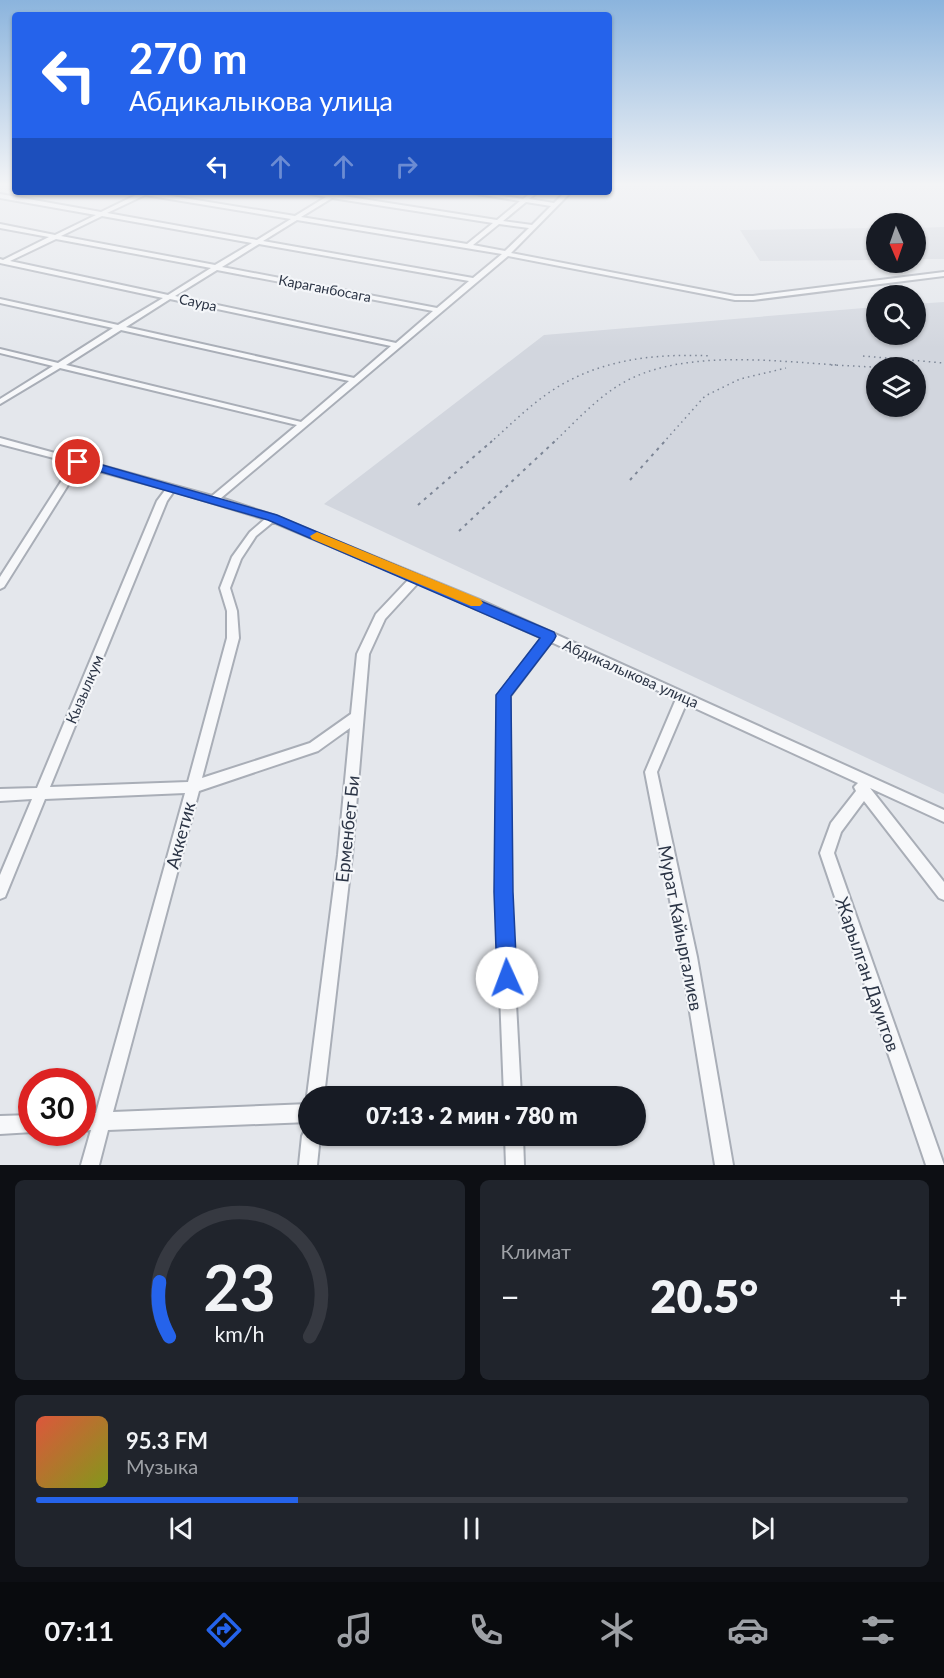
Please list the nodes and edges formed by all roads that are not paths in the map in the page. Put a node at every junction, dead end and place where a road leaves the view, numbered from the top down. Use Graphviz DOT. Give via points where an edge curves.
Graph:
graph roads {
  1 [pos="49,239"];
  2 [pos="74,239"];
  3 [pos="251,239"];
  4 [pos="264,239"];
  5 [pos="427,239"];
  6 [pos="476,239"];
  7 [pos="521,239"];
  8 [pos="261,241"];
  9 [pos="468,246"];
  10 [pos="507,253"];
  11 [pos="1,262"];
  12 [pos="218,267"];
  13 [pos="944,274"];
  14 [pos="473,280"];
  15 [pos="171,296"];
  16 [pos="0,302"];
  17 [pos="437,310"];
  18 [pos="122,327"];
  19 [pos="396,345"];
  20 [pos="0,351"];
  21 [pos="61,365"];
  22 [pos="354,380"];
  23 [pos="0,402"];
  24 [pos="301,424"];
  25 [pos="0,441"];
  26 [pos="78,462"];
  27 [pos="172,488"];
  28 [pos="214,499"];
  29 [pos="272,518"];
  30 [pos="3,575"];
  31 [pos="416,578"];
  32 [pos="0,585"];
  33 [pos="549,636"];
  34 [pos="683,697"];
  35 [pos="357,716"];
  36 [pos="848,772"];
  37 [pos="193,787"];
  38 [pos="864,791"];
  39 [pos="0,795"];
  40 [pos="39,795"];
  41 [pos="944,816"];
  42 [pos="0,892"];
  43 [pos="944,892"];
  44 [pos="317,1086"];
  45 [pos="512,1086"];
  46 [pos="298,1113"];
  47 [pos="96,1121"];
  48 [pos="102,1121"];
  49 [pos="18,1124"];
  50 [pos="0,1125"];
  51 [pos="310,1146"];
  52 [pos="514,1146"];
  53 [pos="90,1165"];
  54 [pos="308,1165"];
  55 [pos="515,1165"];
  56 [pos="724,1165"];
  57 [pos="935,1165"];
  1 -- 11 [label="street"];
  2 -- 12 [label="street, Караганбосага"];
  3 -- 8 [label="street"];
  4 -- 8 [label="street"];
  5 -- 9 [label="street"];
  6 -- 9 [label="street"];
  7 -- 10 [label="street"];
  8 -- 12 [label="street"];
  8 -- 14 [label="street"];
  9 -- 10 [label="street"];
  10 -- 13 [label="street" via="735,298"];
  10 -- 14 [label="street"];
  11 -- 15 [label="street, Саура"];
  12 -- 15 [label="street"];
  12 -- 17 [label="street, Караганбосага"];
  14 -- 17 [label="street"];
  15 -- 18 [label="street"];
  15 -- 19 [label="street, Саура"];
  16 -- 18 [label="street"];
  17 -- 19 [label="street"];
  18 -- 21 [label="street"];
  18 -- 22 [label="street"];
  19 -- 22 [label="street"];
  20 -- 21 [label="street"];
  21 -- 23 [label="street"];
  21 -- 24 [label="street"];
  22 -- 24 [label="street"];
  24 -- 28 [label="street"];
  25 -- 26 [label="street, Абдикалыкова улица"];
  26 -- 27 [label="street, Абдикалыкова улица"];
  26 -- 30 [label="street"];
  27 -- 28 [label="street, Абдикалыкова улица"];
  27 -- 40 [label="street, Кызылкум" via="162,501"];
  28 -- 29 [label="street, Абдикалыкова улица"];
  29 -- 31 [label="street, Абдикалыкова улица"];
  29 -- 37 [label="street, Аккетик" via="253,534 236,559 225,588 232,611 232,638"];
  30 -- 32 [label="street"];
  31 -- 33 [label="street, Абдикалыкова улица"];
  31 -- 35 [label="street, Ерменбет Би" via="380,618 363,654"];
  33 -- 34 [label="street, Абдикалыкова улица"];
  33 -- 45 [label="street" via="504,695 503,892"];
  34 -- 36 [label="street, Абдикалыкова улица"];
  34 -- 56 [label="street, Мурат Кайыргалиев" via="651,772 689,957"];
  35 -- 37 [label="street" via="314,747"];
  35 -- 44 [label="street, Ерменбет Би"];
  36 -- 38 [label="street"];
  36 -- 41 [label="street, Абдикалыкова улица"];
  37 -- 40 [label="street"];
  37 -- 48 [label="street, Аккетик"];
  38 -- 43 [label="street"];
  38 -- 57 [label="street, Жарылган Дауитов" via="836,826 827,853"];
  39 -- 40 [label="street"];
  40 -- 42 [label="street, Кызылкум"];
  46 -- 48 [label="street"];
  47 -- 48 [label="street"];
  48 -- 53 [label="street, Аккетик"];
  49 -- 50 [label="street"];
  51 -- 54 [label="street"];
  52 -- 55 [label="street"];
}
